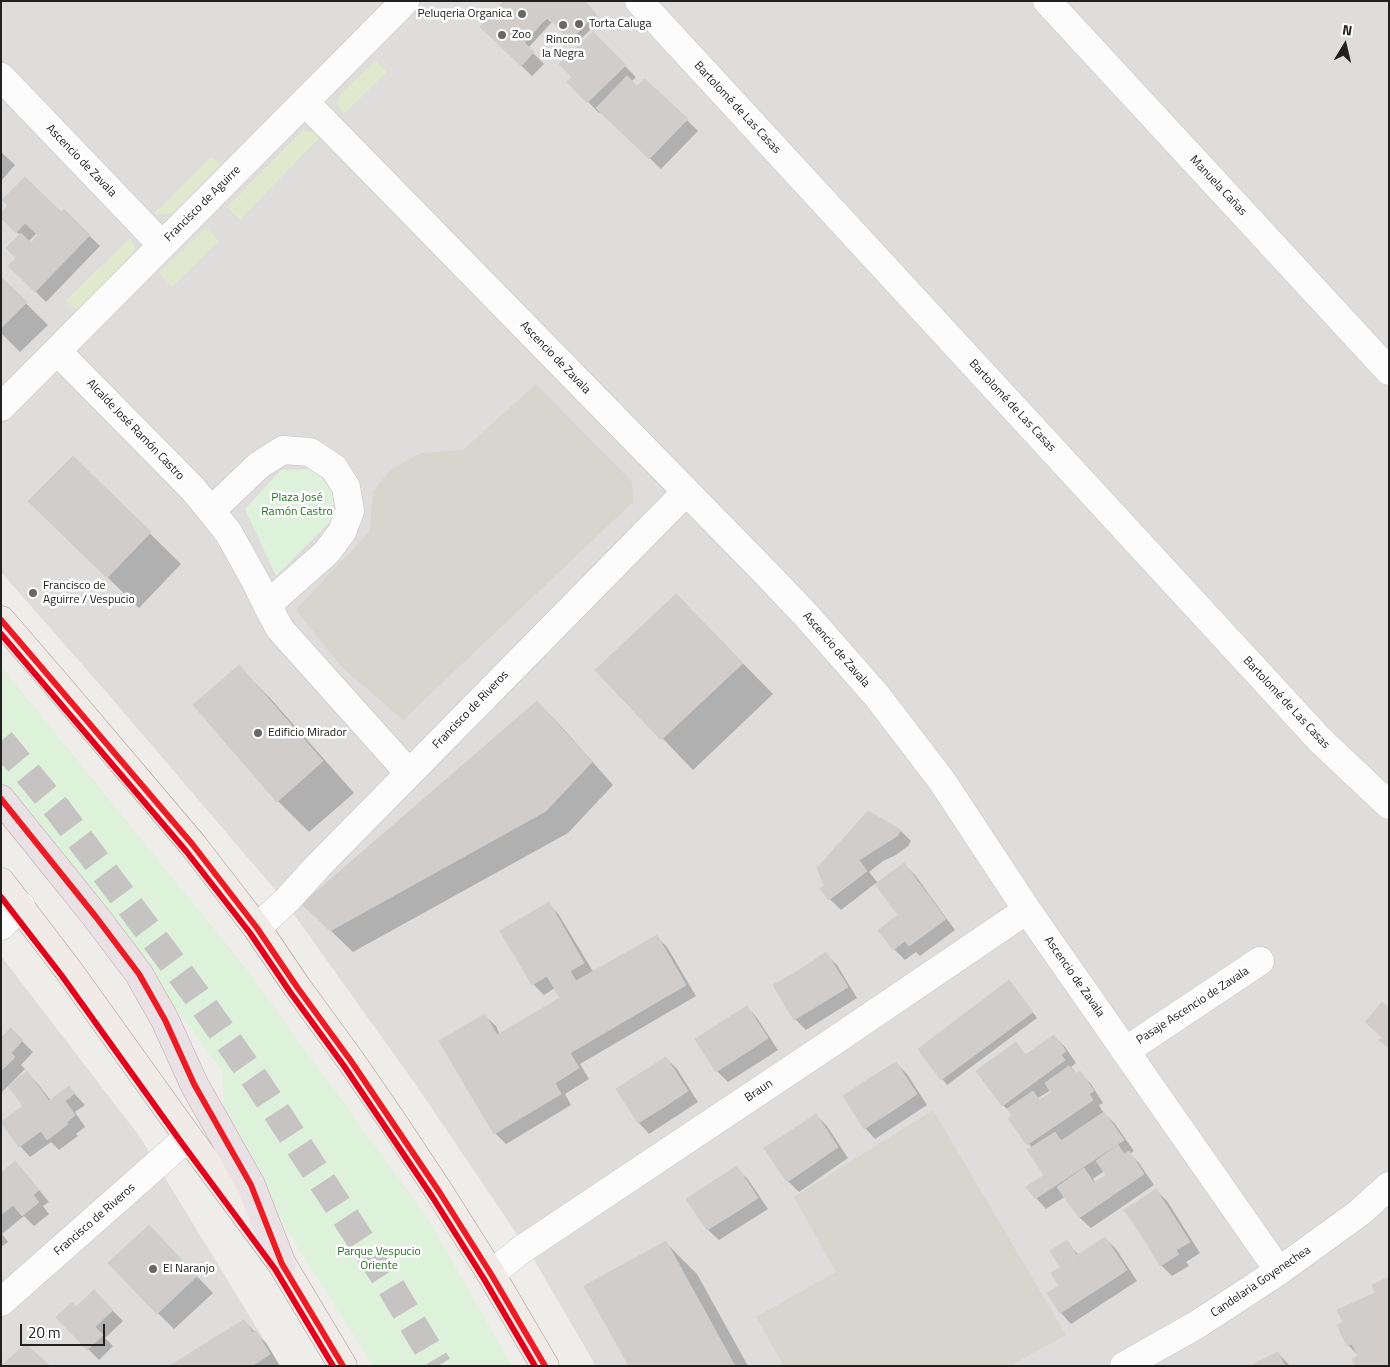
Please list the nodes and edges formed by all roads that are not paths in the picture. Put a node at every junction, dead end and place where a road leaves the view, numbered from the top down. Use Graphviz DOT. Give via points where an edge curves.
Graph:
graph roads {
  1 [pos="405,1"];
  2 [pos="639,1"];
  3 [pos="1047,1"];
  4 [pos="1,77"];
  5 [pos="305,102"];
  6 [pos="162,245"];
  7 [pos="57,351"];
  8 [pos="1389,372"];
  9 [pos="5,395"];
  10 [pos="686,492"];
  11 [pos="212,511"];
  12 [pos="267,606"];
  13 [pos="1,620"];
  14 [pos="409,773"];
  15 [pos="1,798"];
  16 [pos="1389,805"];
  17 [pos="1,882"];
  18 [pos="21,906"];
  19 [pos="1027,910"];
  20 [pos="1,926"];
  21 [pos="257,928"];
  22 [pos="1260,961"];
  23 [pos="1125,1051"];
  24 [pos="188,1137"];
  25 [pos="1389,1186"];
  26 [pos="282,1264"];
  27 [pos="1278,1272"];
  28 [pos="491,1274"];
  29 [pos="1,1302"];
  30 [pos="343,1366"];
  31 [pos="545,1366"];
  32 [pos="1124,1366"];
  1 -- 5 [label="street, Francisco de Aguirre"];
  2 -- 16 [label="street, Bartolomé de Las Casas" via="1320,740"];
  3 -- 8 [label="street, Manuela Cañas"];
  4 -- 6 [label="street, Ascencio de Zavala"];
  5 -- 6 [label="street, Francisco de Aguirre"];
  5 -- 10 [label="street, Ascencio de Zavala"];
  6 -- 7 [label="street, Francisco de Aguirre"];
  7 -- 9 [label="street, Francisco de Aguirre"];
  7 -- 11 [label="street, Alcalde José Ramón Castro"];
  10 -- 14 [label="street, Francisco de Riveros"];
  10 -- 19 [label="street, Ascencio de Zavala" via="806,615 877,696 942,781"];
  11 -- 12 [label="street, Alcalde José Ramón Castro" via="228,532"];
  11 -- 12 [label="street" via="259,465 283,450 310,452 334,468 346,487 350,511 342,532 326,554"];
  12 -- 14 [label="street, Alcalde José Ramón Castro" via="280,629"];
  13 -- 21 [label="main road" via="193,845"];
  14 -- 21 [label="street, Francisco de Riveros"];
  15 -- 26 [label="highway" via="139,974 165,1020 194,1084 251,1185"];
  17 -- 18 [label="main road"];
  18 -- 20 [label="street"];
  18 -- 24 [label="main road"];
  19 -- 23 [label="street, Ascencio de Zavala"];
  19 -- 28 [label="street, Braun" via="521,1250"];
  21 -- 28 [label="main road" via="393,1122"];
  22 -- 23 [label="street, Pasaje Ascencio de Zavala"];
  23 -- 27 [label="street, Ascencio de Zavala"];
  24 -- 26 [label="main road"];
  24 -- 29 [label="street, Francisco de Riveros"];
  25 -- 27 [label="street, Candelaria Goyenechea"];
  26 -- 30 [label="main road"];
  27 -- 32 [label="street, Candelaria Goyenechea" via="1198,1324"];
  28 -- 31 [label="main road"];
}
